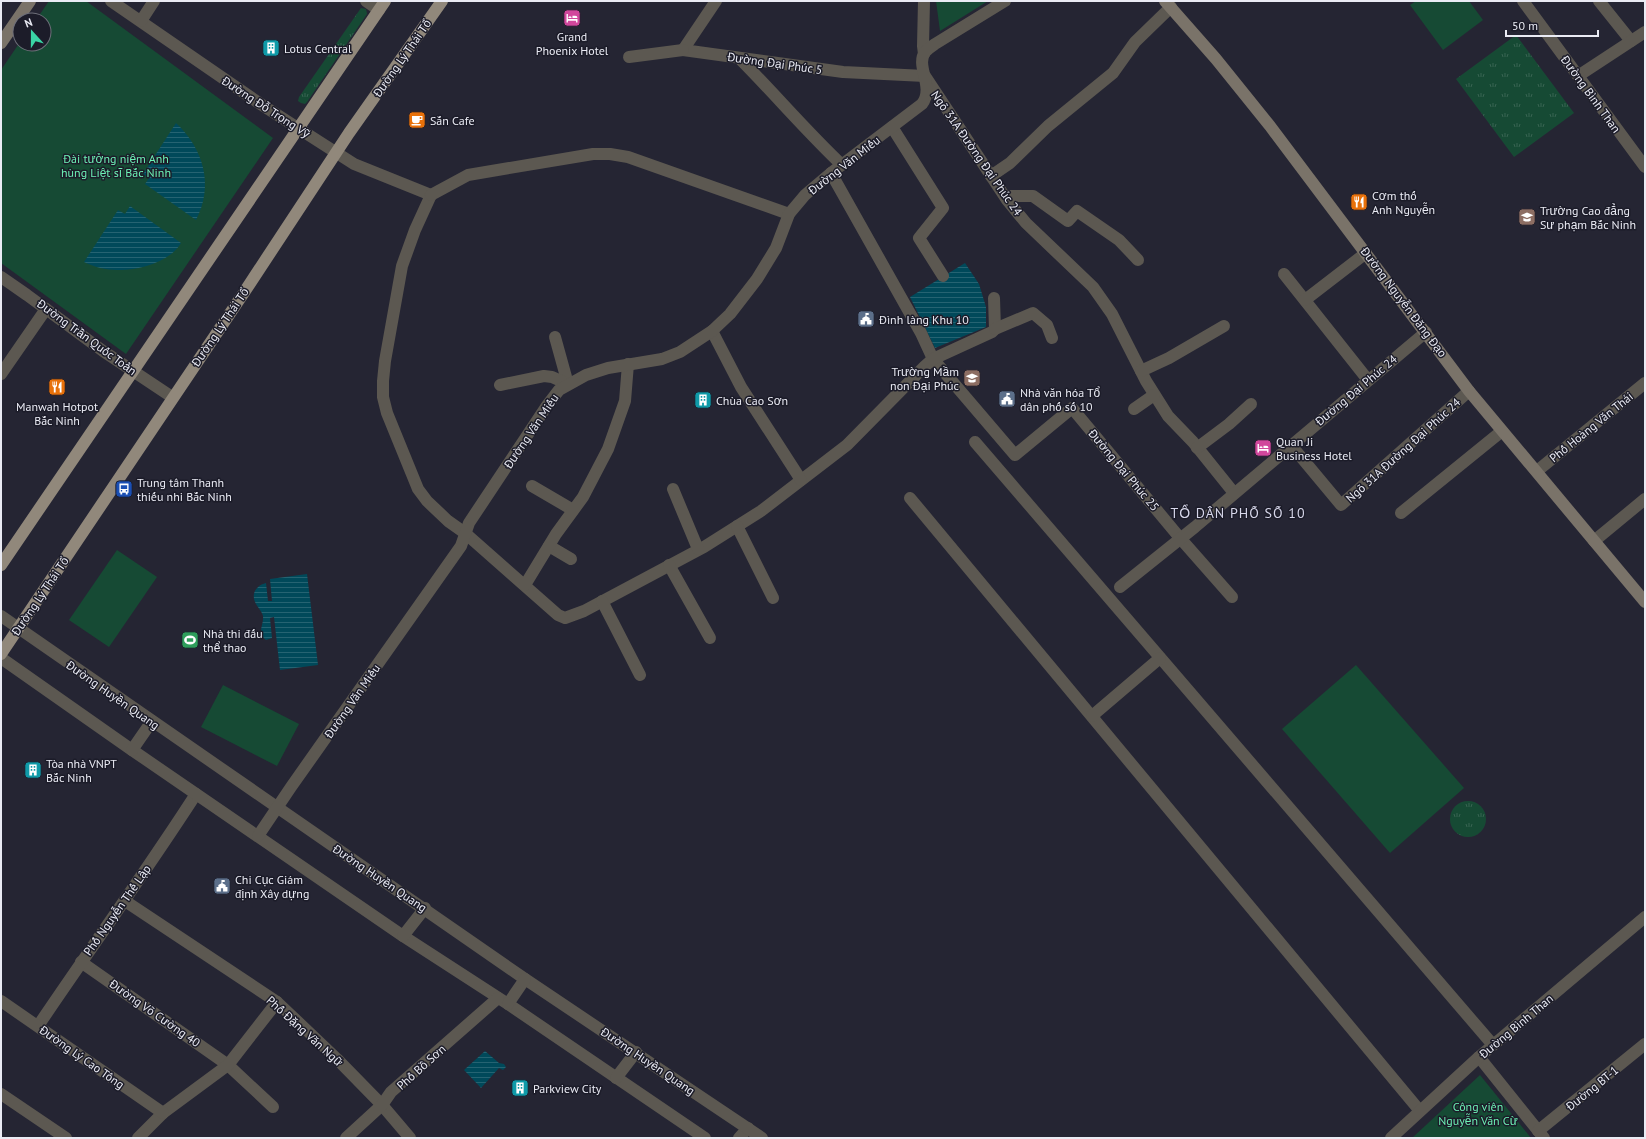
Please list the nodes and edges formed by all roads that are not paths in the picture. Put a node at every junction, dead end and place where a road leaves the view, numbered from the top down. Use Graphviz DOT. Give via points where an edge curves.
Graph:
graph roads {
  1 [pos="30,1"];
  2 [pos="111,1"];
  3 [pos="154,1"];
  4 [pos="366,1"];
  5 [pos="442,1"];
  6 [pos="716,1"];
  7 [pos="924,1"];
  8 [pos="1005,1"];
  9 [pos="1523,1"];
  10 [pos="1599,1"];
  11 [pos="1168,4"];
  12 [pos="382,5"];
  13 [pos="141,21"];
  14 [pos="1645,32"];
  15 [pos="1631,41"];
  16 [pos="1,43"];
  17 [pos="683,50"];
  18 [pos="924,54"];
  19 [pos="629,57"];
  20 [pos="739,58"];
  21 [pos="925,76"];
  22 [pos="1578,76"];
  23 [pos="892,128"];
  24 [pos="298,129"];
  25 [pos="336,152"];
  26 [pos="842,165"];
  27 [pos="1645,167"];
  28 [pos="831,173"];
  29 [pos="991,176"];
  30 [pos="431,194"];
  31 [pos="1005,196"];
  32 [pos="789,214"];
  33 [pos="1366,253"];
  34 [pos="1138,260"];
  35 [pos="1284,274"];
  36 [pos="943,276"];
  37 [pos="1,277"];
  38 [pos="994,298"];
  39 [pos="1305,300"];
  40 [pos="46,309"];
  41 [pos="1224,326"];
  42 [pos="994,329"];
  43 [pos="712,331"];
  44 [pos="1426,332"];
  45 [pos="554,337"];
  46 [pos="1052,338"];
  47 [pos="933,360"];
  48 [pos="628,364"];
  49 [pos="134,371"];
  50 [pos="1141,371"];
  51 [pos="1,374"];
  52 [pos="1368,380"];
  53 [pos="1645,383"];
  54 [pos="568,384"];
  55 [pos="500,385"];
  56 [pos="1469,391"];
  57 [pos="1154,395"];
  58 [pos="172,397"];
  59 [pos="1251,404"];
  60 [pos="1134,409"];
  61 [pos="1502,431"];
  62 [pos="975,442"];
  63 [pos="1291,445"];
  64 [pos="1198,448"];
  65 [pos="1537,471"];
  66 [pos="801,480"];
  67 [pos="532,486"];
  68 [pos="673,489"];
  69 [pos="1234,493"];
  70 [pos="910,498"];
  71 [pos="1645,499"];
  72 [pos="573,510"];
  73 [pos="1401,513"];
  74 [pos="737,526"];
  75 [pos="465,533"];
  76 [pos="1180,538"];
  77 [pos="1594,541"];
  78 [pos="549,546"];
  79 [pos="698,549"];
  80 [pos="571,559"];
  81 [pos="1,565"];
  82 [pos="669,565"];
  83 [pos="525,585"];
  84 [pos="1120,587"];
  85 [pos="1232,597"];
  86 [pos="773,598"];
  87 [pos="602,601"];
  88 [pos="1645,602"];
  89 [pos="1,616"];
  90 [pos="18,628"];
  91 [pos="710,638"];
  92 [pos="1,654"];
  93 [pos="1,658"];
  94 [pos="1160,658"];
  95 [pos="640,675"];
  96 [pos="1092,716"];
  97 [pos="152,722"];
  98 [pos="132,750"];
  99 [pos="196,794"];
  100 [pos="277,808"];
  101 [pos="258,836"];
  102 [pos="125,901"];
  103 [pos="424,908"];
  104 [pos="1645,917"];
  105 [pos="403,936"];
  106 [pos="81,962"];
  107 [pos="525,978"];
  108 [pos="1,1001"];
  109 [pos="503,1001"];
  110 [pos="277,1002"];
  111 [pos="38,1026"];
  112 [pos="1645,1044"];
  113 [pos="1493,1045"];
  114 [pos="636,1052"];
  115 [pos="1479,1056"];
  116 [pos="228,1064"];
  117 [pos="616,1078"];
  118 [pos="1,1094"];
  119 [pos="382,1105"];
  120 [pos="272,1107"];
  121 [pos="1420,1111"];
  122 [pos="163,1113"];
  123 [pos="748,1128"];
  124 [pos="1541,1135"];
  125 [pos="66,1138"];
  126 [pos="138,1138"];
  127 [pos="346,1138"];
  128 [pos="410,1138"];
  129 [pos="704,1138"];
  130 [pos="739,1138"];
  131 [pos="762,1138"];
  132 [pos="1391,1138"];
  1 -- 16 [label="main road"];
  2 -- 13 [label="street, Đường Đỗ Trọng Vỹ"];
  3 -- 13 [label="street"];
  4 -- 12 [label="street"];
  5 -- 25 [label="main road, Đường Lý Thái Tổ"];
  6 -- 17 [label="street"];
  7 -- 18 [label="street, Đường Văn Miếu"];
  8 -- 18 [label="street" via="935,44"];
  9 -- 22 [label="street, Đường Bình Than"];
  10 -- 15 [label="street"];
  11 -- 29 [label="street" via="1135,42 1113,73 1048,126 1010,164"];
  11 -- 33 [label="main road, Đường Nguyễn Đăng Đạo" via="1270,126"];
  12 -- 24 [label="main road"];
  13 -- 24 [label="street, Đường Đỗ Trọng Vỹ"];
  14 -- 15 [label="street"];
  15 -- 22 [label="street"];
  17 -- 19 [label="street, Đường Đại Phúc 5"];
  17 -- 20 [label="street, Đường Đại Phúc 5"];
  18 -- 21 [label="street, Đường Văn Miếu" via="922,64"];
  20 -- 21 [label="street, Đường Đại Phúc 5" via="843,72"];
  20 -- 26 [label="street"];
  21 -- 23 [label="street, Đường Văn Miếu" via="926,99"];
  21 -- 29 [label="street, Ngõ 31A Đường Đại Phúc 24"];
  22 -- 27 [label="street, Đường Bình Than"];
  23 -- 26 [label="street, Đường Văn Miếu"];
  23 -- 36 [label="street" via="943,208 919,238"];
  24 -- 25 [label="street, Đường Đỗ Trọng Vỹ"];
  24 -- 49 [label="main road"];
  25 -- 30 [label="street, Đường Đỗ Trọng Vỹ" via="354,164"];
  25 -- 58 [label="main road, Đường Lý Thái Tổ"];
  26 -- 28 [label="street, Đường Văn Miếu"];
  28 -- 32 [label="street, Đường Văn Miếu" via="805,195"];
  28 -- 47 [label="street"];
  29 -- 31 [label="street, Ngõ 31A Đường Đại Phúc 24"];
  30 -- 32 [label="street" via="468,175 593,154 610,154 628,157"];
  30 -- 75 [label="street" via="402,266 382,381 383,397 389,420 418,489 448,521"];
  31 -- 34 [label="street" via="1033,196 1068,221 1077,211 1119,240"];
  31 -- 50 [label="street, Ngõ 31A Đường Đại Phúc 24" via="1026,224 1093,287 1112,314"];
  32 -- 43 [label="street, Đường Văn Miếu" via="776,248 757,279 730,314"];
  33 -- 39 [label="street"];
  33 -- 44 [label="main road, Đường Nguyễn Đăng Đạo"];
  35 -- 39 [label="street"];
  37 -- 40 [label="street, Đường Trần Quốc Toản"];
  38 -- 42 [label="street"];
  39 -- 52 [label="street"];
  40 -- 49 [label="street, Đường Trần Quốc Toản"];
  40 -- 51 [label="street"];
  41 -- 50 [label="street"];
  42 -- 46 [label="street" via="1033,313 1047,325"];
  42 -- 47 [label="street"];
  43 -- 48 [label="street, Đường Văn Miếu" via="680,352 662,359"];
  43 -- 66 [label="street" via="741,387"];
  44 -- 52 [label="street, Đường Đại Phúc 24"];
  44 -- 56 [label="main road, Đường Nguyễn Đăng Đạo"];
  45 -- 54 [label="street"];
  47 -- 66 [label="street" via="847,445"];
  47 -- 76 [label="street, Đường Đại Phúc 25" via="1015,455 1072,408"];
  48 -- 54 [label="street, Đường Văn Miếu" via="586,375"];
  48 -- 72 [label="street" via="625,401 608,449 583,497"];
  49 -- 58 [label="street, Đường Trần Quốc Toản"];
  49 -- 81 [label="main road"];
  50 -- 57 [label="street, Ngõ 31A Đường Đại Phúc 24"];
  52 -- 63 [label="street, Đường Đại Phúc 24"];
  53 -- 65 [label="street, Phố Hoàng Văn Thái"];
  54 -- 55 [label="street" via="544,376"];
  54 -- 75 [label="street, Đường Văn Miếu" via="559,390 546,407 469,523"];
  56 -- 61 [label="main road, Đường Nguyễn Đăng Đạo"];
  56 -- 63 [label="street, Ngõ 31A Đường Đại Phúc 24" via="1341,505"];
  57 -- 60 [label="street"];
  57 -- 64 [label="street, Ngõ 31A Đường Đại Phúc 24" via="1168,416"];
  58 -- 90 [label="main road, Đường Lý Thái Tổ"];
  59 -- 64 [label="street"];
  61 -- 65 [label="main road, Đường Nguyễn Đăng Đạo"];
  61 -- 73 [label="street"];
  62 -- 94 [label="street"];
  63 -- 69 [label="street, Đường Đại Phúc 24"];
  64 -- 69 [label="street, Ngõ 31A Đường Đại Phúc 24"];
  65 -- 77 [label="main road, Đường Nguyễn Đăng Đạo"];
  66 -- 74 [label="street"];
  67 -- 72 [label="street"];
  68 -- 79 [label="street"];
  69 -- 76 [label="street, Đường Đại Phúc 24"];
  70 -- 96 [label="street"];
  71 -- 77 [label="street"];
  72 -- 78 [label="street"];
  74 -- 79 [label="street"];
  74 -- 86 [label="street"];
  75 -- 83 [label="street"];
  75 -- 100 [label="street, Đường Văn Miếu" via="461,546"];
  76 -- 84 [label="street, Đường Đại Phúc 24"];
  76 -- 85 [label="street"];
  77 -- 88 [label="main road, Đường Nguyễn Đăng Đạo"];
  78 -- 80 [label="street"];
  78 -- 83 [label="street"];
  79 -- 82 [label="street"];
  82 -- 87 [label="street"];
  82 -- 91 [label="street"];
  83 -- 87 [label="street" via="558,615 565,618"];
  87 -- 95 [label="street"];
  89 -- 90 [label="street, Đường Huyền Quang"];
  90 -- 92 [label="main road, Đường Lý Thái Tổ"];
  90 -- 97 [label="street, Đường Huyền Quang"];
  93 -- 98 [label="street"];
  94 -- 96 [label="street"];
  94 -- 113 [label="street"];
  96 -- 121 [label="street"];
  97 -- 98 [label="street"];
  97 -- 100 [label="street, Đường Huyền Quang"];
  98 -- 99 [label="street"];
  99 -- 101 [label="street"];
  99 -- 102 [label="street, Phố Nguyễn Thế Lập"];
  100 -- 101 [label="street, Đường Văn Miếu"];
  100 -- 103 [label="street, Đường Huyền Quang"];
  101 -- 105 [label="street"];
  102 -- 106 [label="street, Phố Nguyễn Thế Lập"];
  102 -- 110 [label="street, Phố Đặng Văn Ngữ"];
  103 -- 105 [label="street"];
  103 -- 107 [label="street, Đường Huyền Quang"];
  104 -- 113 [label="street, Đường Bình Than"];
  105 -- 109 [label="street"];
  106 -- 111 [label="street, Phố Nguyễn Thế Lập"];
  106 -- 116 [label="street, Đường Võ Cường 40"];
  107 -- 109 [label="street, Phố Bồ Sơn"];
  107 -- 114 [label="street, Đường Huyền Quang"];
  108 -- 111 [label="street, Đường Lý Cao Tông"];
  109 -- 117 [label="street"];
  109 -- 119 [label="street, Phố Bồ Sơn" via="392,1092"];
  110 -- 116 [label="street"];
  110 -- 119 [label="street, Phố Đặng Văn Ngữ"];
  111 -- 122 [label="street, Đường Lý Cao Tông"];
  112 -- 124 [label="street, Đường BT-1"];
  113 -- 115 [label="street, Đường Bình Than"];
  114 -- 117 [label="street"];
  114 -- 123 [label="street, Đường Huyền Quang"];
  115 -- 121 [label="street, Đường Bình Than"];
  115 -- 124 [label="street"];
  116 -- 120 [label="street, Đường Võ Cường 40"];
  116 -- 122 [label="street"];
  117 -- 129 [label="street"];
  118 -- 125 [label="street"];
  119 -- 127 [label="street, Phố Bồ Sơn"];
  119 -- 128 [label="street, Phố Đặng Văn Ngữ"];
  121 -- 132 [label="street, Đường Bình Than"];
  122 -- 126 [label="street"];
  123 -- 130 [label="street"];
  123 -- 131 [label="street, Đường Huyền Quang"];
}
